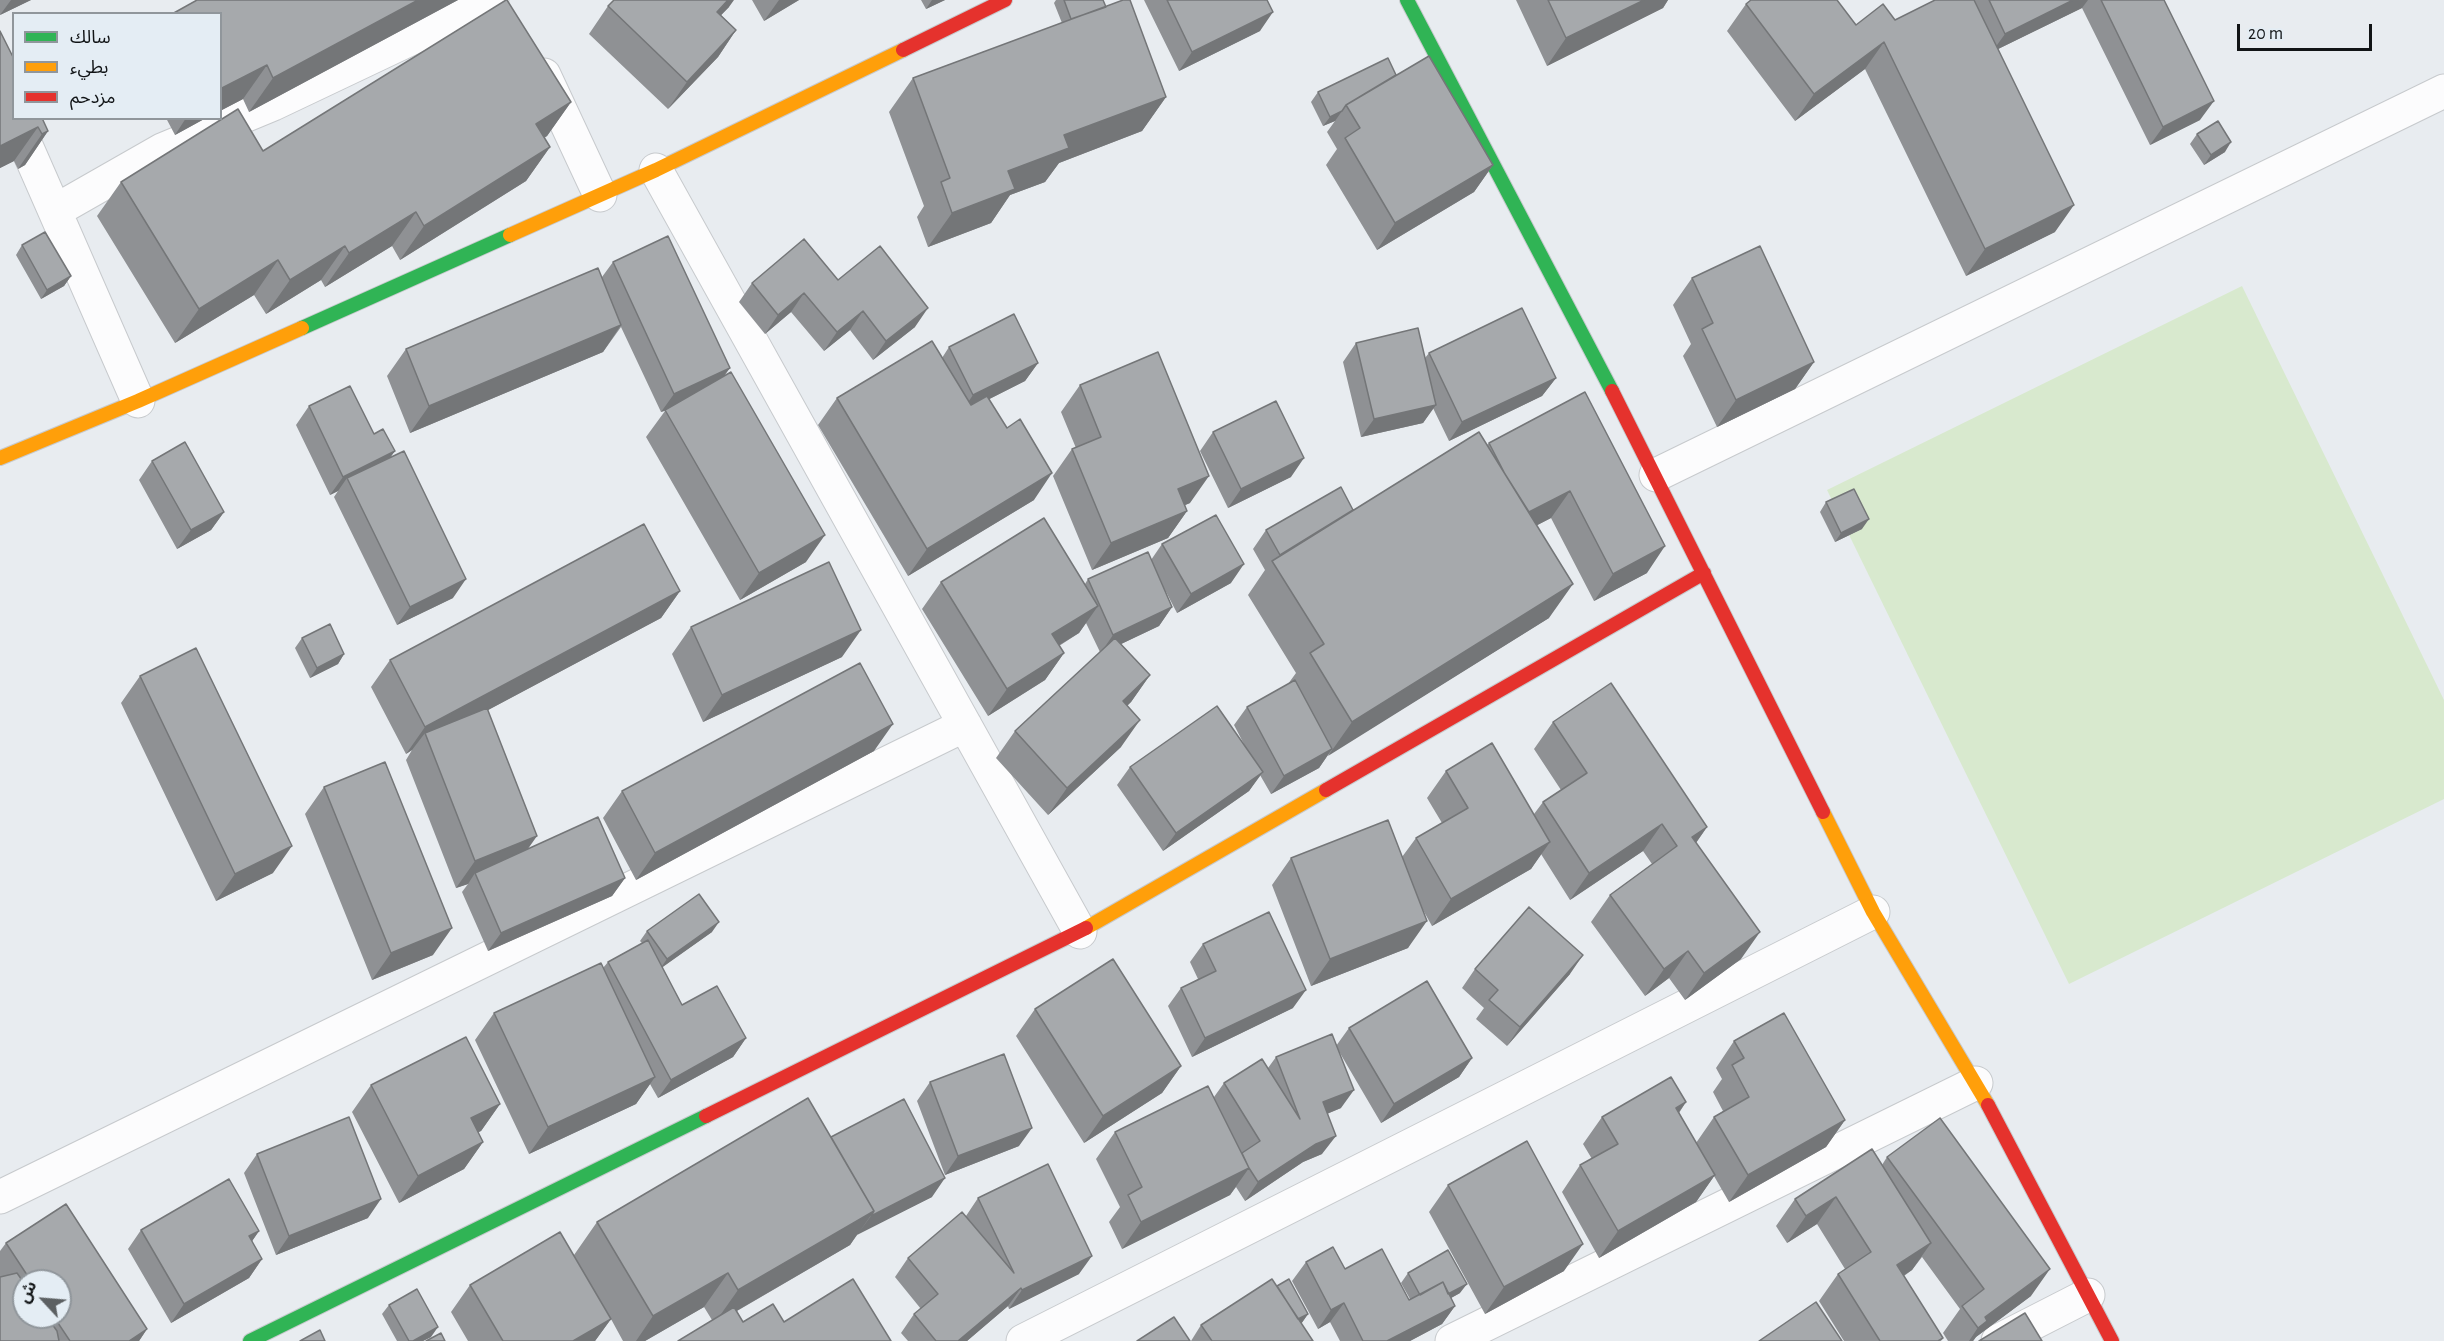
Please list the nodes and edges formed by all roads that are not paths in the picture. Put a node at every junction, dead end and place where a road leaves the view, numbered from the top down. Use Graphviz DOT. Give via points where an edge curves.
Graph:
graph roads {
  1 [pos="492,0"];
  2 [pos="1005,0"];
  3 [pos="1407,0"];
  4 [pos="519,22"];
  5 [pos="0,88"];
  6 [pos="2444,91"];
  7 [pos="12,114"];
  8 [pos="15,120"];
  9 [pos="656,170"];
  10 [pos="600,195"];
  11 [pos="55,211"];
  12 [pos="138,401"];
  13 [pos="0,458"];
  14 [pos="1656,475"];
  15 [pos="1704,573"];
  16 [pos="965,725"];
  17 [pos="1873,912"];
  18 [pos="1080,932"];
  19 [pos="1976,1083"];
  20 [pos="0,1197"];
  21 [pos="2088,1295"];
  22 [pos="250,1341"];
  23 [pos="1023,1341"];
  24 [pos="1452,1341"];
  25 [pos="1998,1341"];
  26 [pos="2112,1341"];
  1 -- 11 [label="street" via="273,105 162,150"];
  2 -- 9 [label="street"];
  3 -- 14 [label="street"];
  4 -- 10 [label="street"];
  5 -- 7 [label="street"];
  6 -- 14 [label="street"];
  8 -- 11 [label="street"];
  9 -- 10 [label="street"];
  9 -- 16 [label="street"];
  10 -- 12 [label="street"];
  11 -- 12 [label="street"];
  12 -- 13 [label="street"];
  14 -- 15 [label="street"];
  15 -- 17 [label="street"];
  15 -- 18 [label="street"];
  16 -- 18 [label="street"];
  16 -- 20 [label="street"];
  17 -- 19 [label="street"];
  17 -- 23 [label="street"];
  18 -- 22 [label="street"];
  19 -- 21 [label="street"];
  19 -- 24 [label="street"];
  21 -- 25 [label="street"];
  21 -- 26 [label="street"];
}
